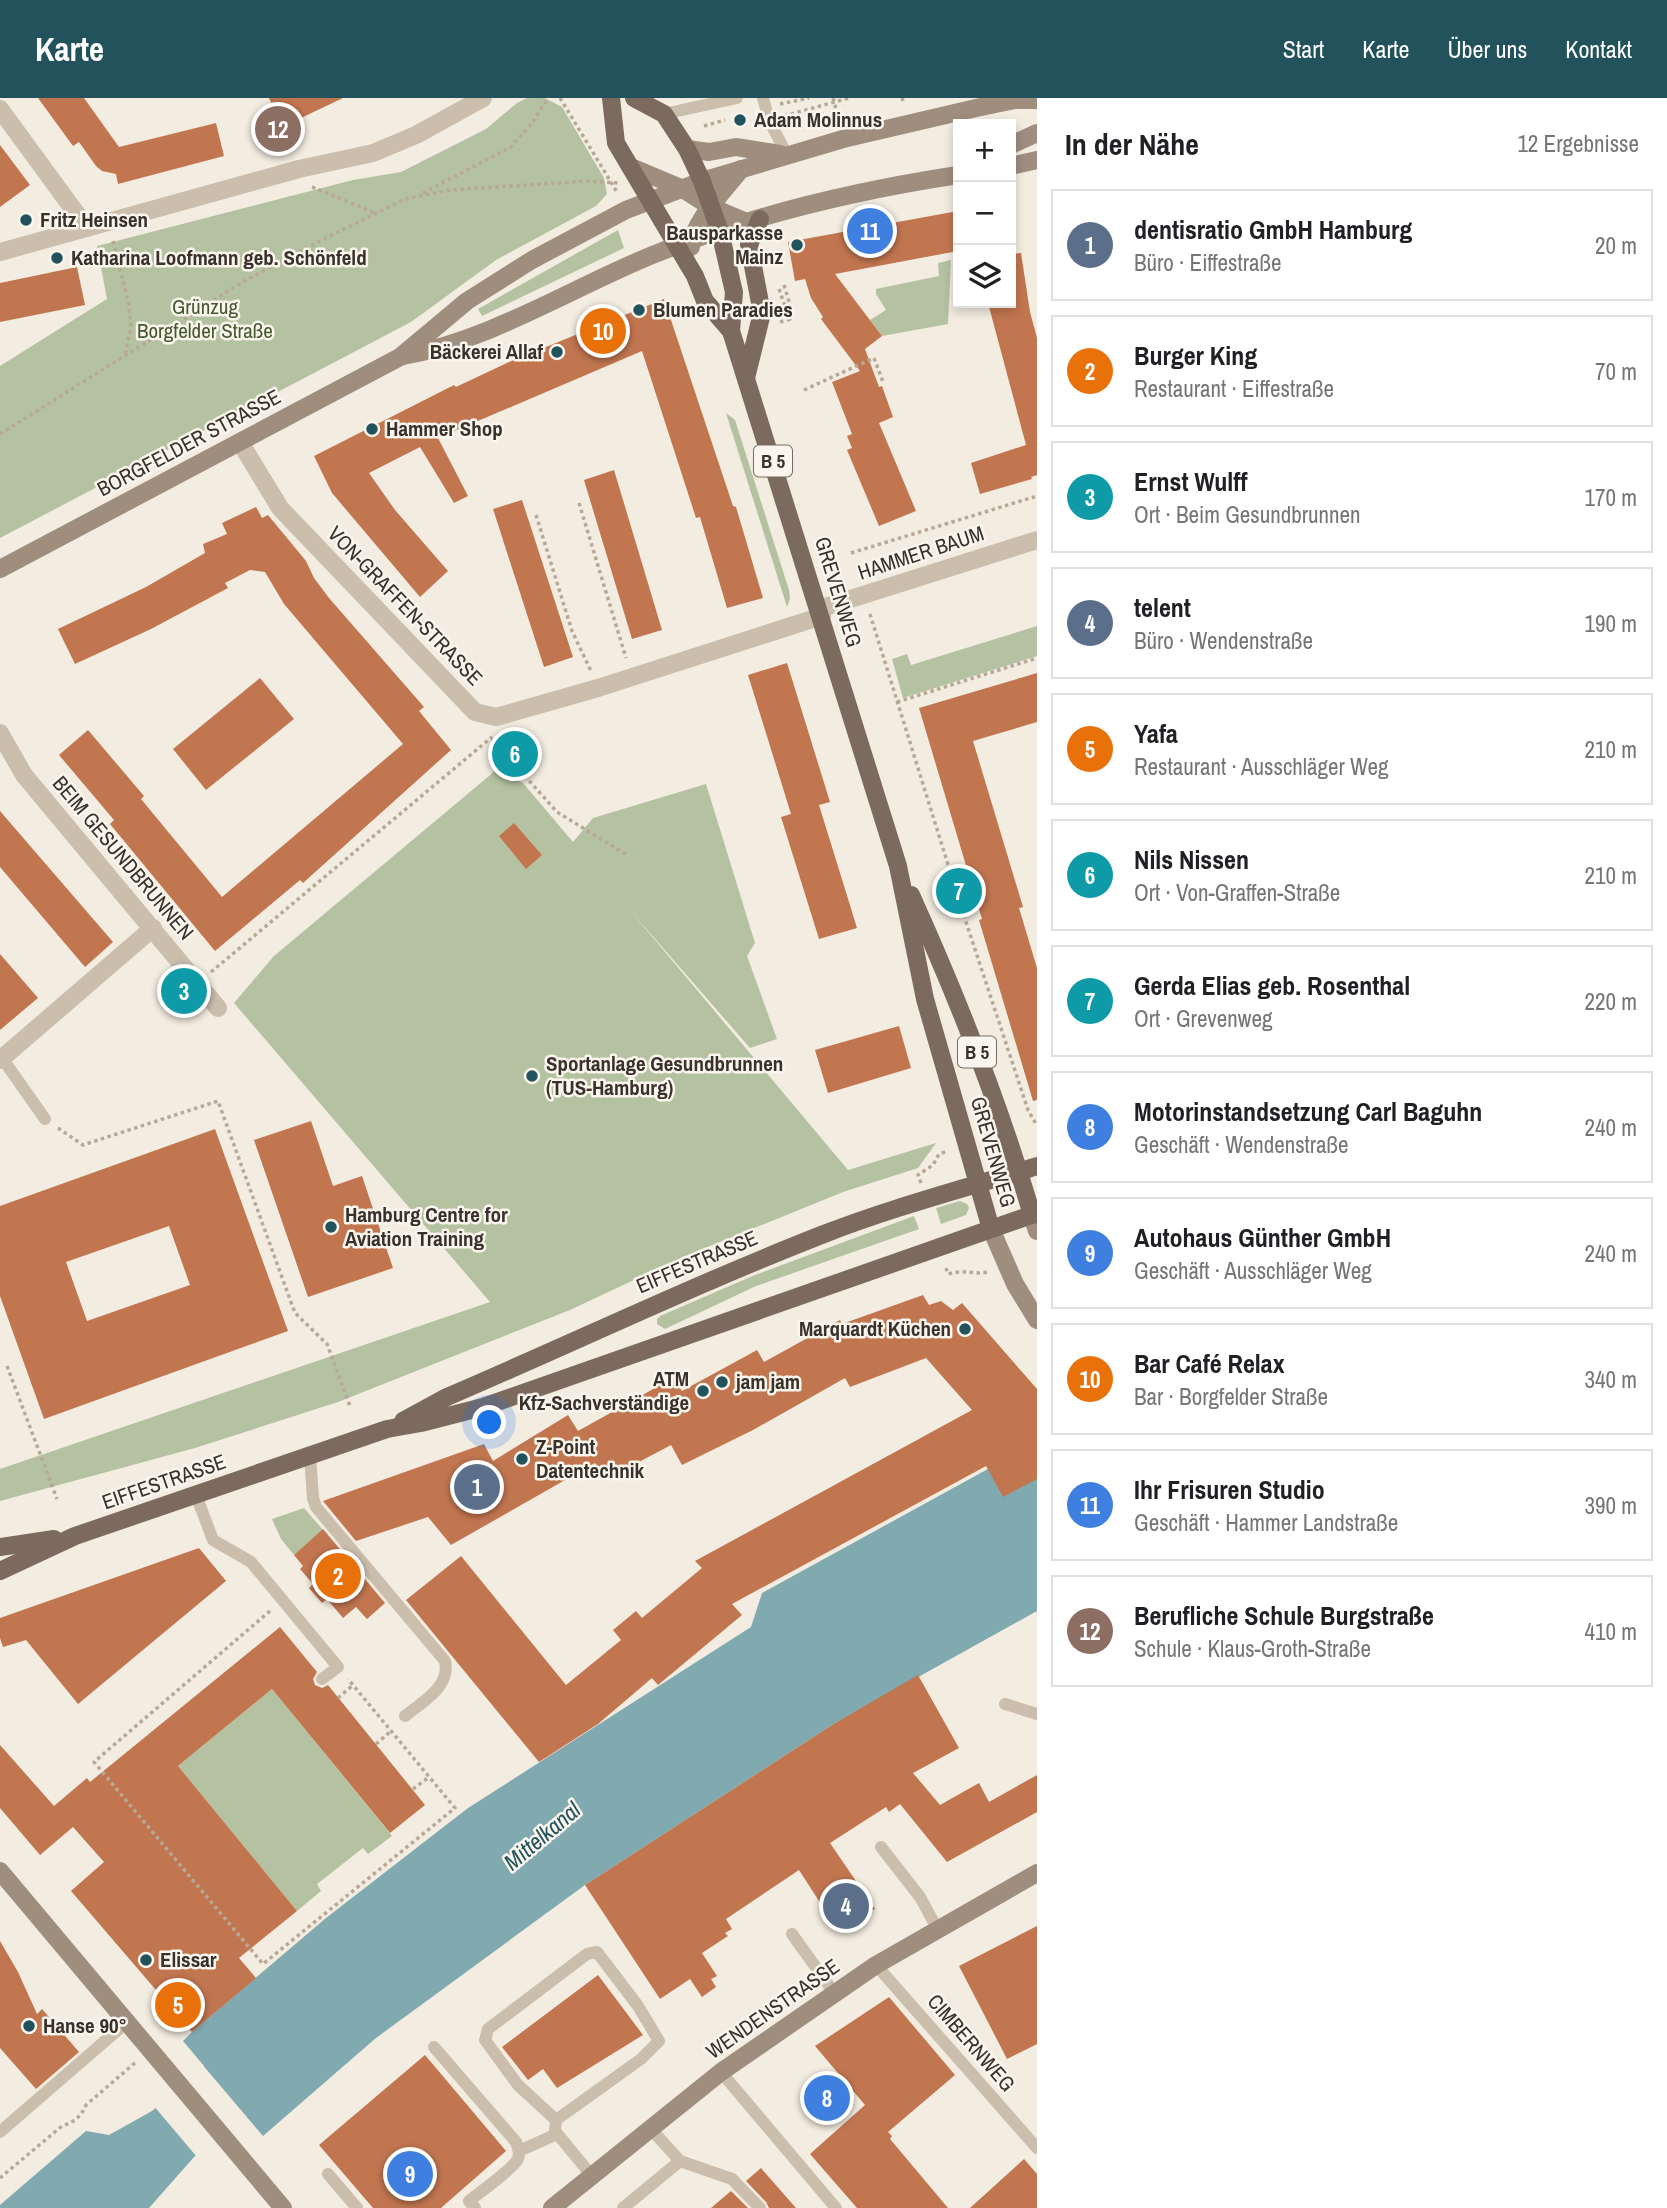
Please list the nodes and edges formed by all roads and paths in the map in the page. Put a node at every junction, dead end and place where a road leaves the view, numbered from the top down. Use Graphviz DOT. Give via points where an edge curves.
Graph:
graph roads {
  1 [pos="483,98"];
  2 [pos="548,98"];
  3 [pos="560,98"];
  4 [pos="611,98"];
  5 [pos="634,98"];
  6 [pos="737,98"];
  7 [pos="763,98"];
  8 [pos="809,98"];
  9 [pos="849,98"];
  10 [pos="1016,99"];
  11 [pos="833,100"];
  12 [pos="1037,100"];
  13 [pos="780,104"];
  14 [pos="0,109"];
  15 [pos="839,112"];
  16 [pos="664,114"];
  17 [pos="1037,133"];
  18 [pos="1016,143"];
  19 [pos="687,149"];
  20 [pos="787,155"];
  21 [pos="1037,160"];
  22 [pos="953,165"];
  23 [pos="1016,165"];
  24 [pos="631,167"];
  25 [pos="299,169"];
  26 [pos="741,169"];
  27 [pos="953,176"];
  28 [pos="702,181"];
  29 [pos="612,183"];
  30 [pos="894,185"];
  31 [pos="681,188"];
  32 [pos="615,189"];
  33 [pos="418,195"];
  34 [pos="650,200"];
  35 [pos="711,207"];
  36 [pos="375,213"];
  37 [pos="755,221"];
  38 [pos="108,222"];
  39 [pos="87,228"];
  40 [pos="719,232"];
  41 [pos="685,244"];
  42 [pos="0,252"];
  43 [pos="784,285"];
  44 [pos="778,287"];
  45 [pos="790,319"];
  46 [pos="780,322"];
  47 [pos="731,331"];
  48 [pos="125,355"];
  49 [pos="400,357"];
  50 [pos="746,378"];
  51 [pos="883,382"];
  52 [pos="804,390"];
  53 [pos="0,433"];
  54 [pos="240,442"];
  55 [pos="1037,496"];
  56 [pos="579,503"];
  57 [pos="536,515"];
  58 [pos="1037,540"];
  59 [pos="851,553"];
  60 [pos="0,569"];
  61 [pos="864,595"];
  62 [pos="820,612"];
  63 [pos="1037,658"];
  64 [pos="632,677"];
  65 [pos="598,688"];
  66 [pos="897,702"];
  67 [pos="0,733"];
  68 [pos="626,855"];
  69 [pos="898,866"];
  70 [pos="153,928"];
  71 [pos="221,964"];
  72 [pos="218,1007"];
  73 [pos="1,1059"];
  74 [pos="45,1119"];
  75 [pos="1037,1124"];
  76 [pos="950,1151"];
  77 [pos="1037,1167"];
  78 [pos="1019,1172"];
  79 [pos="977,1184"];
  80 [pos="923,1188"];
  81 [pos="1035,1220"];
  82 [pos="991,1229"];
  83 [pos="946,1268"];
  84 [pos="993,1271"];
  85 [pos="1037,1320"];
  86 [pos="7,1366"];
  87 [pos="350,1406"];
  88 [pos="387,1429"];
  89 [pos="310,1456"];
  90 [pos="196,1495"];
  91 [pos="57,1499"];
  92 [pos="75,1536"];
  93 [pos="0,1547"];
  94 [pos="0,1571"];
  95 [pos="282,1600"];
  96 [pos="338,1667"];
  97 [pos="322,1679"];
  98 [pos="353,1685"];
  99 [pos="338,1698"];
  100 [pos="1004,1704"];
  101 [pos="1037,1714"];
  102 [pos="405,1716"];
  103 [pos="391,1731"];
  104 [pos="376,1744"];
  105 [pos="429,1777"];
  106 [pos="413,1789"];
  107 [pos="881,1847"];
  108 [pos="0,1871"];
  109 [pos="1037,1873"];
  110 [pos="938,1930"];
  111 [pos="792,1934"];
  112 [pos="876,1965"];
  113 [pos="835,1994"];
  114 [pos="127,2022"];
  115 [pos="434,2047"];
  116 [pos="721,2072"];
  117 [pos="119,2076"];
  118 [pos="556,2120"];
  119 [pos="651,2129"];
  120 [pos="0,2132"];
  121 [pos="557,2134"];
  122 [pos="1037,2148"];
  123 [pos="519,2151"];
  124 [pos="680,2161"];
  125 [pos="328,2174"];
  126 [pos="592,2176"];
  127 [pos="0,2178"];
  128 [pos="468,2206"];
  129 [pos="283,2208"];
  130 [pos="357,2208"];
  131 [pos="552,2208"];
  132 [pos="623,2208"];
  133 [pos="760,2208"];
  134 [pos="836,2208"];
  1 -- 25 [label="street" via="373,153"];
  2 -- 33 [label="path" via="511,148"];
  3 -- 29 [label="path"];
  4 -- 24 [label="main road, B 5" via="616,143"];
  5 -- 16 [label="main road, B 5"];
  6 -- 16 [label="lane"];
  7 -- 20 [label="lane"];
  8 -- 13 [label="path"];
  9 -- 11 [label="path"];
  10 -- 12 [label="main road, BORGFELDER STRASSE"];
  10 -- 20 [label="main road, BORGFELDER STRASSE"];
  11 -- 15 [label="path"];
  14 -- 39 [label="street"];
  16 -- 19 [label="main road, B 5"];
  17 -- 18 [label="main road"];
  19 -- 20 [label="main road" via="709,152 736,147"];
  19 -- 28 [label="main road, B 5"];
  20 -- 26 [label="main road, BORGFELDER STRASSE"];
  21 -- 23 [label="main road"];
  22 -- 30 [label="main road"];
  24 -- 31 [label="main road"];
  24 -- 34 [label="main road, B 5"];
  25 -- 36 [label="path" via="306,185"];
  25 -- 38 [label="street"];
  26 -- 28 [label="main road, BORGFELDER STRASSE"];
  26 -- 35 [label="main road"];
  27 -- 30 [label="main road"];
  28 -- 31 [label="main road, BORGFELDER STRASSE"];
  28 -- 35 [label="main road, GREVENWEG / B 5"];
  29 -- 32 [label="path"];
  29 -- 33 [label="path" via="587,181"];
  30 -- 37 [label="main road, BORGFELDER STRASSE"];
  31 -- 34 [label="main road, BORGFELDER STRASSE"];
  31 -- 35 [label="main road"];
  33 -- 36 [label="path"];
  34 -- 41 [label="main road, B 5"];
  34 -- 49 [label="main road, BORGFELDER STRASSE" via="532,260 467,301"];
  35 -- 37 [label="main road"];
  35 -- 40 [label="main road, GREVENWEG / B 5"];
  35 -- 41 [label="main road"];
  36 -- 48 [label="path" via="241,283"];
  37 -- 40 [label="main road, BORGFELDER STRASSE"];
  37 -- 50 [label="main road" via="748,245 762,313"];
  38 -- 39 [label="street"];
  38 -- 48 [label="path" via="129,305 131,327"];
  39 -- 42 [label="street"];
  40 -- 41 [label="main road, BORGFELDER STRASSE"];
  40 -- 47 [label="main road, GREVENWEG / B 5" via="734,292"];
  41 -- 47 [label="main road, GREVENWEG / B 5" via="705,301"];
  41 -- 49 [label="main road, BORGFELDER STRASSE" via="468,338"];
  43 -- 45 [label="path"];
  44 -- 45 [label="path"];
  45 -- 46 [label="path"];
  47 -- 50 [label="main road, GREVENWEG / B 5"];
  48 -- 53 [label="path"];
  49 -- 54 [label="main road, BORGFELDER STRASSE"];
  50 -- 62 [label="main road, GREVENWEG / B 5"];
  51 -- 52 [label="path" via="874,358"];
  54 -- 60 [label="main road, BORGFELDER STRASSE"];
  54 -- 65 [label="street, VON-GRAFFEN-STRASSE" via="280,508 475,712 496,717"];
  55 -- 59 [label="path"];
  56 -- 64 [label="path"];
  57 -- 65 [label="path" via="572,631"];
  58 -- 61 [label="street, HAMMER BAUM"];
  61 -- 62 [label="street, HAMMER BAUM"];
  61 -- 66 [label="path"];
  62 -- 64 [label="street, VON-GRAFFEN-STRASSE"];
  62 -- 69 [label="main road, GREVENWEG / B 5"];
  63 -- 66 [label="path"];
  64 -- 65 [label="street, VON-GRAFFEN-STRASSE"];
  66 -- 75 [label="path" via="1023,1097"];
  67 -- 70 [label="street, BEIM GESUNDBRUNNEN" via="24,775"];
  68 -- 71 [label="path" via="557,812 492,739"];
  69 -- 78 [label="main road, GREVENWEG / B 5" via="955,991"];
  69 -- 79 [label="main road, GREVENWEG / B 5" via="925,999"];
  70 -- 72 [label="street, BEIM GESUNDBRUNNEN"];
  70 -- 73 [label="street"];
  73 -- 74 [label="lane"];
  74 -- 87 [label="path" via="83,1145 218,1101 295,1313 327,1344"];
  76 -- 80 [label="path" via="939,1154 933,1165 918,1175"];
  77 -- 78 [label="main road, EIFFESTRASSE"];
  78 -- 79 [label="main road, EIFFESTRASSE"];
  78 -- 81 [label="main road, GREVENWEG / B 5"];
  79 -- 82 [label="main road, GREVENWEG / B 5"];
  79 -- 88 [label="main road, EIFFESTRASSE" via="826,1233 702,1284 447,1397"];
  81 -- 82 [label="main road, EIFFESTRASSE"];
  82 -- 85 [label="main road, GREVENWEG"];
  82 -- 88 [label="main road, EIFFESTRASSE" via="483,1407"];
  83 -- 84 [label="path" via="948,1274"];
  86 -- 91 [label="path"];
  88 -- 89 [label="main road, EIFFESTRASSE"];
  89 -- 90 [label="main road, EIFFESTRASSE"];
  89 -- 102 [label="lane" via="316,1507 445,1661 442,1683"];
  90 -- 92 [label="main road, EIFFESTRASSE"];
  90 -- 95 [label="lane" via="213,1539 251,1562"];
  92 -- 93 [label="main road, EIFFESTRASSE"];
  92 -- 94 [label="main road, EIFFESTRASSE"];
  95 -- 96 [label="lane"];
  95 -- 105 [label="path" via="94,1762 262,1964 455,1808"];
  96 -- 97 [label="lane"];
  96 -- 98 [label="path"];
  98 -- 99 [label="path"];
  98 -- 103 [label="path"];
  100 -- 101 [label="lane"];
  103 -- 104 [label="path"];
  103 -- 105 [label="path"];
  105 -- 106 [label="path"];
  107 -- 110 [label="lane" via="920,1897"];
  108 -- 114 [label="main road"];
  109 -- 110 [label="main road, WENDENSTRASSE"];
  110 -- 112 [label="main road, WENDENSTRASSE"];
  111 -- 113 [label="lane"];
  112 -- 113 [label="main road, WENDENSTRASSE"];
  112 -- 122 [label="lane, CIMBERNWEG"];
  113 -- 116 [label="main road, WENDENSTRASSE"];
  114 -- 120 [label="lane"];
  114 -- 129 [label="main road"];
  115 -- 123 [label="lane"];
  116 -- 119 [label="main road, WENDENSTRASSE"];
  116 -- 134 [label="lane"];
  117 -- 127 [label="path" via="73,2122 62,2126"];
  118 -- 118 [label="lane" via="659,2041 597,1952 587,1954 488,2029 485,2040 518,2085"];
  118 -- 121 [label="lane"];
  119 -- 124 [label="lane"];
  119 -- 126 [label="main road, WENDENSTRASSE"];
  121 -- 123 [label="lane"];
  121 -- 126 [label="lane"];
  123 -- 128 [label="lane" via="513,2165"];
  124 -- 132 [label="lane"];
  124 -- 133 [label="lane" via="732,2179"];
  125 -- 130 [label="lane"];
  126 -- 131 [label="main road, WENDENSTRASSE"];
}
